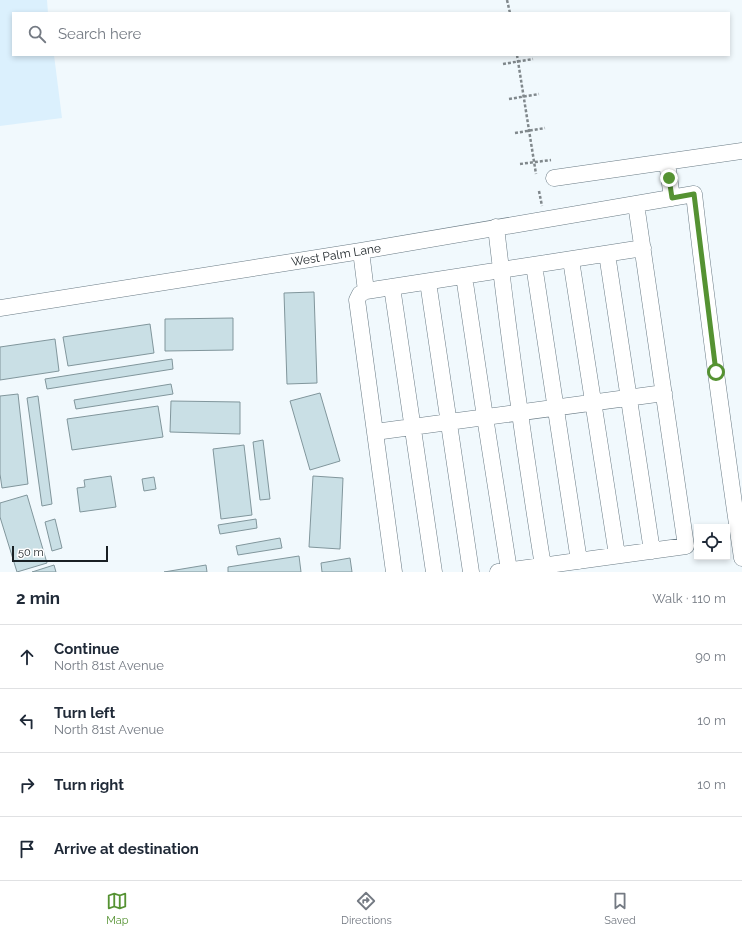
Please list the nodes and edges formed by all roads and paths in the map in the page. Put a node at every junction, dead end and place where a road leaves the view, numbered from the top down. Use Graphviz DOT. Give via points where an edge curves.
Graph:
graph roads {
  1 [pos="507,0"];
  2 [pos="510,12"];
  3 [pos="517,56"];
  4 [pos="533,59"];
  5 [pos="518,62"];
  6 [pos="503,64"];
  7 [pos="539,94"];
  8 [pos="524,96"];
  9 [pos="509,99"];
  10 [pos="545,128"];
  11 [pos="529,130"];
  12 [pos="515,133"];
  13 [pos="742,151"];
  14 [pos="550,160"];
  15 [pos="534,162"];
  16 [pos="667,162"];
  17 [pos="520,164"];
  18 [pos="536,174"];
  19 [pos="554,178"];
  20 [pos="539,191"];
  21 [pos="672,198"];
  22 [pos="636,204"];
  23 [pos="542,207"];
  24 [pos="496,227"];
  25 [pos="643,248"];
  26 [pos="361,251"];
  27 [pos="607,254"];
  28 [pos="571,260"];
  29 [pos="534,265"];
  30 [pos="500,271"];
  31 [pos="464,276"];
  32 [pos="428,282"];
  33 [pos="392,287"];
  34 [pos="366,291"];
  35 [pos="0,308"];
  36 [pos="664,393"];
  37 [pos="629,398"];
  38 [pos="593,403"];
  39 [pos="556,408"];
  40 [pos="519,413"];
  41 [pos="485,417"];
  42 [pos="448,422"];
  43 [pos="413,427"];
  44 [pos="375,432"];
  45 [pos="740,537"];
  46 [pos="652,550"];
  47 [pos="617,555"];
  48 [pos="742,558"];
  49 [pos="579,561"];
  50 [pos="543,566"];
  51 [pos="503,571"];
  52 [pos="394,572"];
  53 [pos="434,572"];
  54 [pos="471,572"];
  1 -- 2 [label="path"];
  3 -- 5 [label="path"];
  4 -- 5 [label="path"];
  5 -- 6 [label="path"];
  5 -- 8 [label="path"];
  7 -- 8 [label="path"];
  8 -- 9 [label="path"];
  8 -- 11 [label="path"];
  10 -- 11 [label="path"];
  11 -- 12 [label="path"];
  11 -- 15 [label="path"];
  13 -- 16 [label="street"];
  14 -- 15 [label="path"];
  15 -- 17 [label="path"];
  15 -- 18 [label="path"];
  16 -- 19 [label="street"];
  16 -- 21 [label="street"];
  20 -- 23 [label="path"];
  21 -- 22 [label="street, West Palm Lane"];
  21 -- 45 [label="street, West Palm Lane" via="694,194 732,493"];
  22 -- 24 [label="street, West Palm Lane"];
  22 -- 25 [label="street"];
  24 -- 26 [label="street, West Palm Lane"];
  24 -- 30 [label="street"];
  25 -- 27 [label="street"];
  25 -- 36 [label="street"];
  26 -- 34 [label="street"];
  26 -- 35 [label="street, West Palm Lane"];
  27 -- 28 [label="street"];
  27 -- 37 [label="street"];
  28 -- 29 [label="street"];
  28 -- 38 [label="street"];
  29 -- 30 [label="street"];
  29 -- 39 [label="street"];
  30 -- 31 [label="street"];
  30 -- 40 [label="street"];
  31 -- 32 [label="street"];
  31 -- 41 [label="street"];
  32 -- 33 [label="street"];
  32 -- 42 [label="street"];
  33 -- 34 [label="street"];
  33 -- 43 [label="street"];
  34 -- 44 [label="street" via="360,294 357,300"];
  36 -- 37 [label="street"];
  36 -- 46 [label="street" via="686,546"];
  37 -- 38 [label="street"];
  37 -- 46 [label="street"];
  38 -- 39 [label="street"];
  38 -- 47 [label="street"];
  39 -- 40 [label="street"];
  39 -- 49 [label="street"];
  40 -- 41 [label="street"];
  40 -- 50 [label="street"];
  41 -- 42 [label="street"];
  41 -- 51 [label="street"];
  42 -- 43 [label="street"];
  42 -- 54 [label="street"];
  43 -- 44 [label="street"];
  43 -- 53 [label="street"];
  44 -- 52 [label="street"];
  45 -- 48 [label="street"];
  46 -- 47 [label="street"];
  47 -- 49 [label="street"];
  49 -- 50 [label="street"];
  50 -- 51 [label="street"];
}
